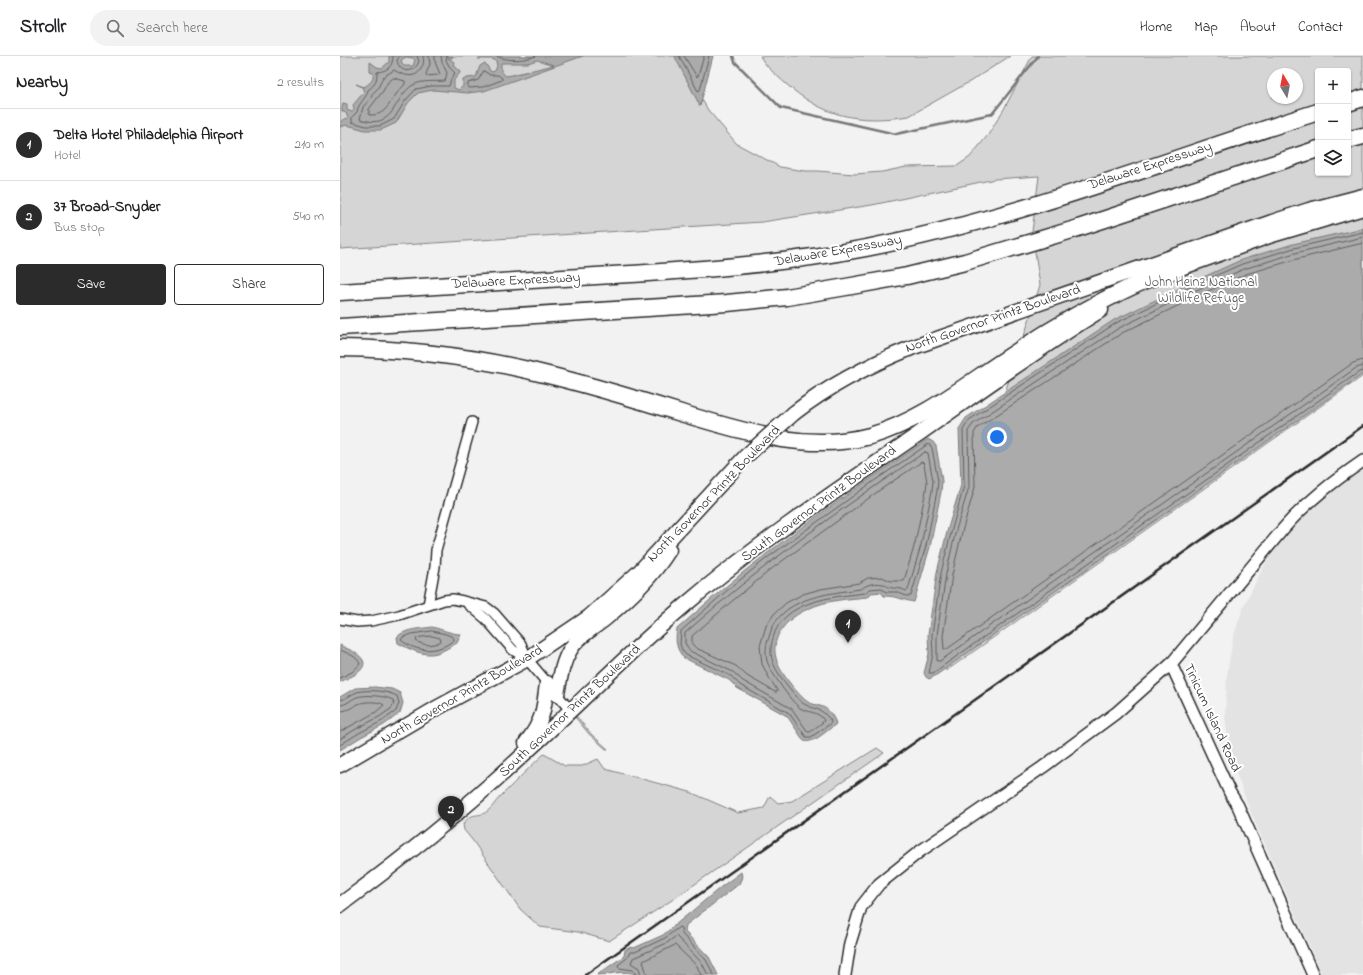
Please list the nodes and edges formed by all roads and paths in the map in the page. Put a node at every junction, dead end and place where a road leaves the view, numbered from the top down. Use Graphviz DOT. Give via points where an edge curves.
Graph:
graph roads {
  1 [pos="1363,98"];
  2 [pos="1351,102"];
  3 [pos="1315,113"];
  4 [pos="1363,136"];
  5 [pos="1351,139"];
  6 [pos="1315,150"];
  7 [pos="1363,196"];
  8 [pos="1363,208"];
  9 [pos="1175,270"];
  10 [pos="340,292"];
  11 [pos="340,328"];
  12 [pos="340,348"];
  13 [pos="472,422"];
  14 [pos="1363,461"];
  15 [pos="688,520"];
  16 [pos="428,605"];
  17 [pos="340,619"];
  18 [pos="527,659"];
  19 [pos="1171,664"];
  20 [pos="547,683"];
  21 [pos="557,694"];
  22 [pos="571,711"];
  23 [pos="340,765"];
  24 [pos="504,772"];
  25 [pos="340,905"];
  26 [pos="845,975"];
  27 [pos="1313,975"];
  1 -- 2 [label="highway"];
  3 -- 10 [label="highway, Delaware Expressway" via="983,220 865,248 790,260 677,271"];
  4 -- 5 [label="highway"];
  6 -- 11 [label="highway" via="993,254 877,282 787,297 697,306"];
  7 -- 15 [label="main road, North Governor Printz Boulevard, bridge" via="1309,210 1183,253 897,353 855,373 794,413 770,434 746,456"];
  8 -- 9 [label="main road, South Governor Printz Boulevard" via="1286,230"];
  9 -- 12 [label="highway" via="1135,285 1073,317 912,419 872,435 833,442 796,442 750,433 588,385 483,361 409,351"];
  9 -- 22 [label="main road, South Governor Printz Boulevard" via="1112,302 1066,332 779,531 682,608"];
  13 -- 16 [label="street" via="436,550"];
  14 -- 19 [label="street, Tinicum Island Road" via="1312,499 1292,518"];
  15 -- 18 [label="main road, North Governor Printz Boulevard" via="639,572 589,617"];
  15 -- 21 [label="main road" via="659,566 644,584 574,644 564,662"];
  16 -- 17 [label="street" via="400,615 370,621"];
  16 -- 18 [label="street" via="449,600 486,607 521,644"];
  18 -- 20 [label="street"];
  18 -- 23 [label="main road, North Governor Printz Boulevard"];
  19 -- 26 [label="street" via="1116,713 1043,767 918,852 879,884 860,907 850,943"];
  19 -- 27 [label="street, Tinicum Island Road"];
  20 -- 21 [label="street"];
  20 -- 24 [label="main road" via="541,721"];
  21 -- 22 [label="street"];
  22 -- 24 [label="main road, South Governor Printz Boulevard"];
  24 -- 25 [label="main road, South Governor Printz Boulevard" via="426,838"];
}
